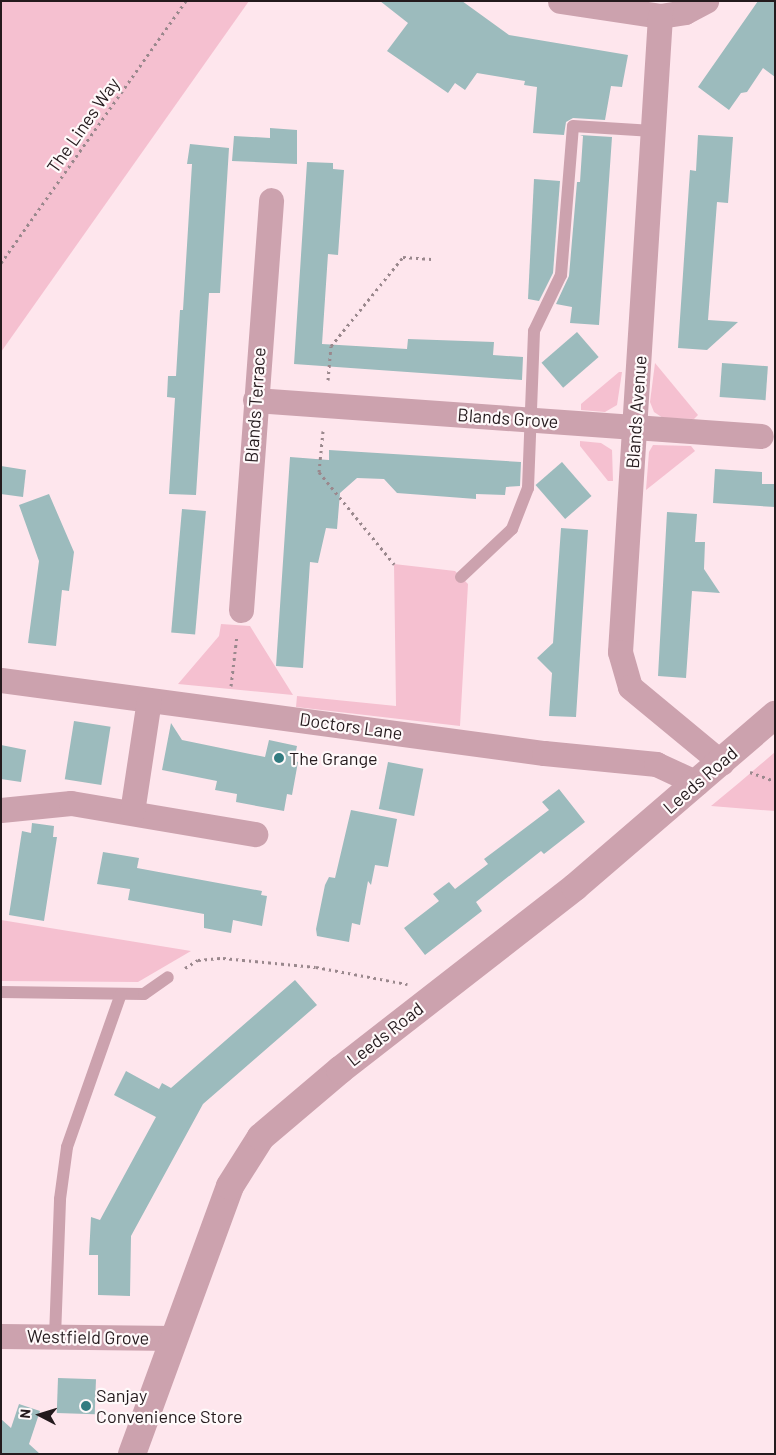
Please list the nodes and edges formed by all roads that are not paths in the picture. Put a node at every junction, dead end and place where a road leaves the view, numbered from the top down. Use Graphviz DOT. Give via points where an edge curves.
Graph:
graph roads {
  1 [pos="560,1"];
  2 [pos="706,1"];
  3 [pos="660,16"];
  4 [pos="653,131"];
  5 [pos="271,200"];
  6 [pos="256,400"];
  7 [pos="531,420"];
  8 [pos="635,427"];
  9 [pos="762,436"];
  10 [pos="461,577"];
  11 [pos="241,610"];
  12 [pos="1,680"];
  13 [pos="148,700"];
  14 [pos="775,715"];
  15 [pos="722,763"];
  16 [pos="697,783"];
  17 [pos="1,810"];
  18 [pos="132,812"];
  19 [pos="255,834"];
  20 [pos="168,978"];
  21 [pos="1,992"];
  22 [pos="121,994"];
  23 [pos="1,1336"];
  24 [pos="55,1337"];
  25 [pos="174,1338"];
  26 [pos="132,1454"];
  1 -- 3 [label="street"];
  2 -- 3 [label="street" via="685,12"];
  3 -- 4 [label="street, Blands Avenue"];
  4 -- 7 [label="lane" via="573,126 561,276 534,331"];
  4 -- 8 [label="street, Blands Avenue"];
  5 -- 6 [label="street, Blands Terrace"];
  6 -- 7 [label="street, Blands Grove"];
  6 -- 11 [label="street, Blands Terrace"];
  7 -- 8 [label="street, Blands Grove"];
  7 -- 10 [label="lane" via="528,488 512,529"];
  8 -- 9 [label="street, Blands Grove"];
  8 -- 15 [label="street, Blands Avenue" via="620,652 630,686"];
  12 -- 13 [label="street, Doctors Lane"];
  13 -- 16 [label="street, Doctors Lane" via="544,753 656,764"];
  13 -- 18 [label="street"];
  14 -- 15 [label="street, Leeds Road"];
  15 -- 16 [label="street, Leeds Road"];
  16 -- 25 [label="street, Leeds Road" via="575,888 340,1070 261,1137 230,1186"];
  17 -- 18 [label="street" via="71,803"];
  18 -- 19 [label="street"];
  20 -- 22 [label="lane" via="144,994"];
  21 -- 22 [label="lane"];
  22 -- 24 [label="lane" via="67,1147 60,1199"];
  23 -- 24 [label="street, Westfield Grove"];
  24 -- 25 [label="street, Westfield Grove"];
  25 -- 26 [label="street, Leeds Road"];
}
